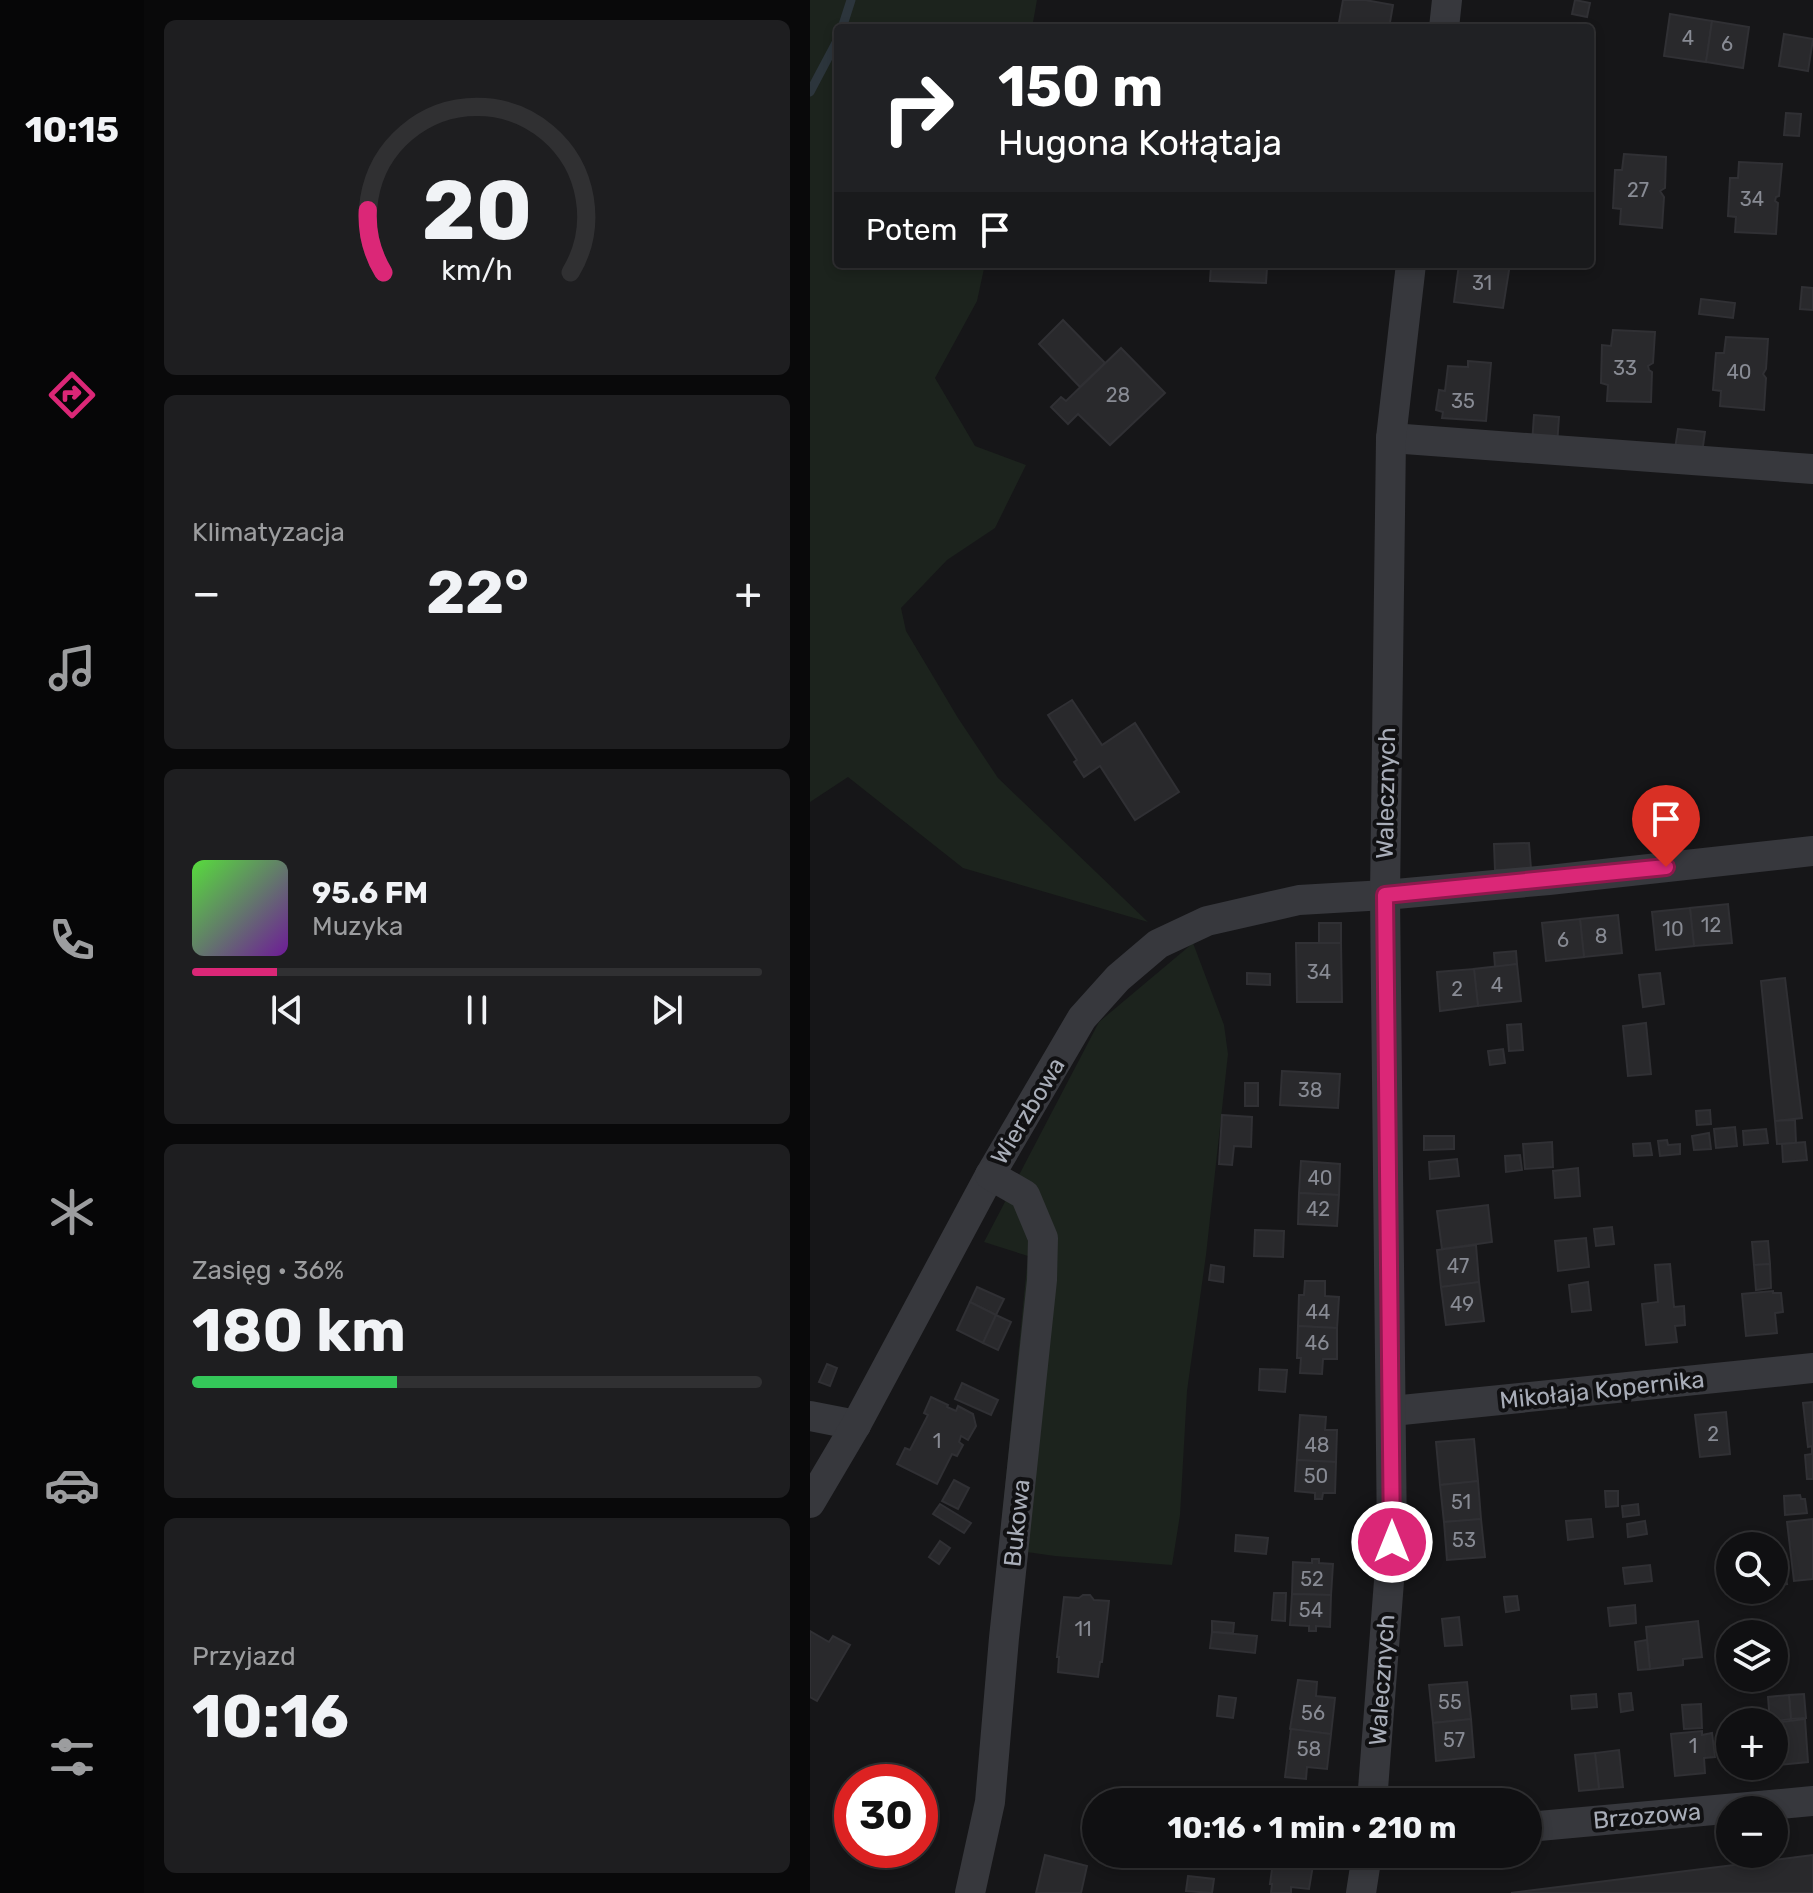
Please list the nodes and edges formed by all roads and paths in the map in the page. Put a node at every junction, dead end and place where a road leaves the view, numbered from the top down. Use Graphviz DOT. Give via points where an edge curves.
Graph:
graph roads {
  1 [pos="1447,0"];
  2 [pos="1444,24"];
  3 [pos="1411,268"];
  4 [pos="1391,438"];
  5 [pos="1813,469"];
  6 [pos="1813,851"];
  7 [pos="1385,895"];
  8 [pos="990,1175"];
  9 [pos="1813,1368"];
  10 [pos="1392,1411"];
  11 [pos="810,1416"];
  12 [pos="856,1425"];
  13 [pos="810,1503"];
  14 [pos="1373,1788"];
  15 [pos="1813,1801"];
  16 [pos="1542,1826"];
  17 [pos="1365,1868"];
  18 [pos="970,1893"];
  19 [pos="1361,1893"];
  1 -- 2 [label="street"];
  3 -- 4 [label="street, Walecznych"];
  4 -- 5 [label="street"];
  4 -- 7 [label="street, Walecznych"];
  6 -- 7 [label="street, Wierzbowa"];
  7 -- 8 [label="street, Wierzbowa" via="1299,900 1207,921 1158,944 1082,1018"];
  7 -- 10 [label="street, Walecznych"];
  8 -- 12 [label="street, Wierzbowa"];
  8 -- 18 [label="street, Bukowa" via="1025,1195 1043,1238 1043,1252 990,1802"];
  9 -- 10 [label="street, Mikołaja Kopernika"];
  10 -- 14 [label="street, Walecznych" via="1392,1542"];
  11 -- 12 [label="street"];
  12 -- 13 [label="street, Wierzbowa"];
  15 -- 16 [label="street, Brzozowa"];
  17 -- 19 [label="street"];
}
